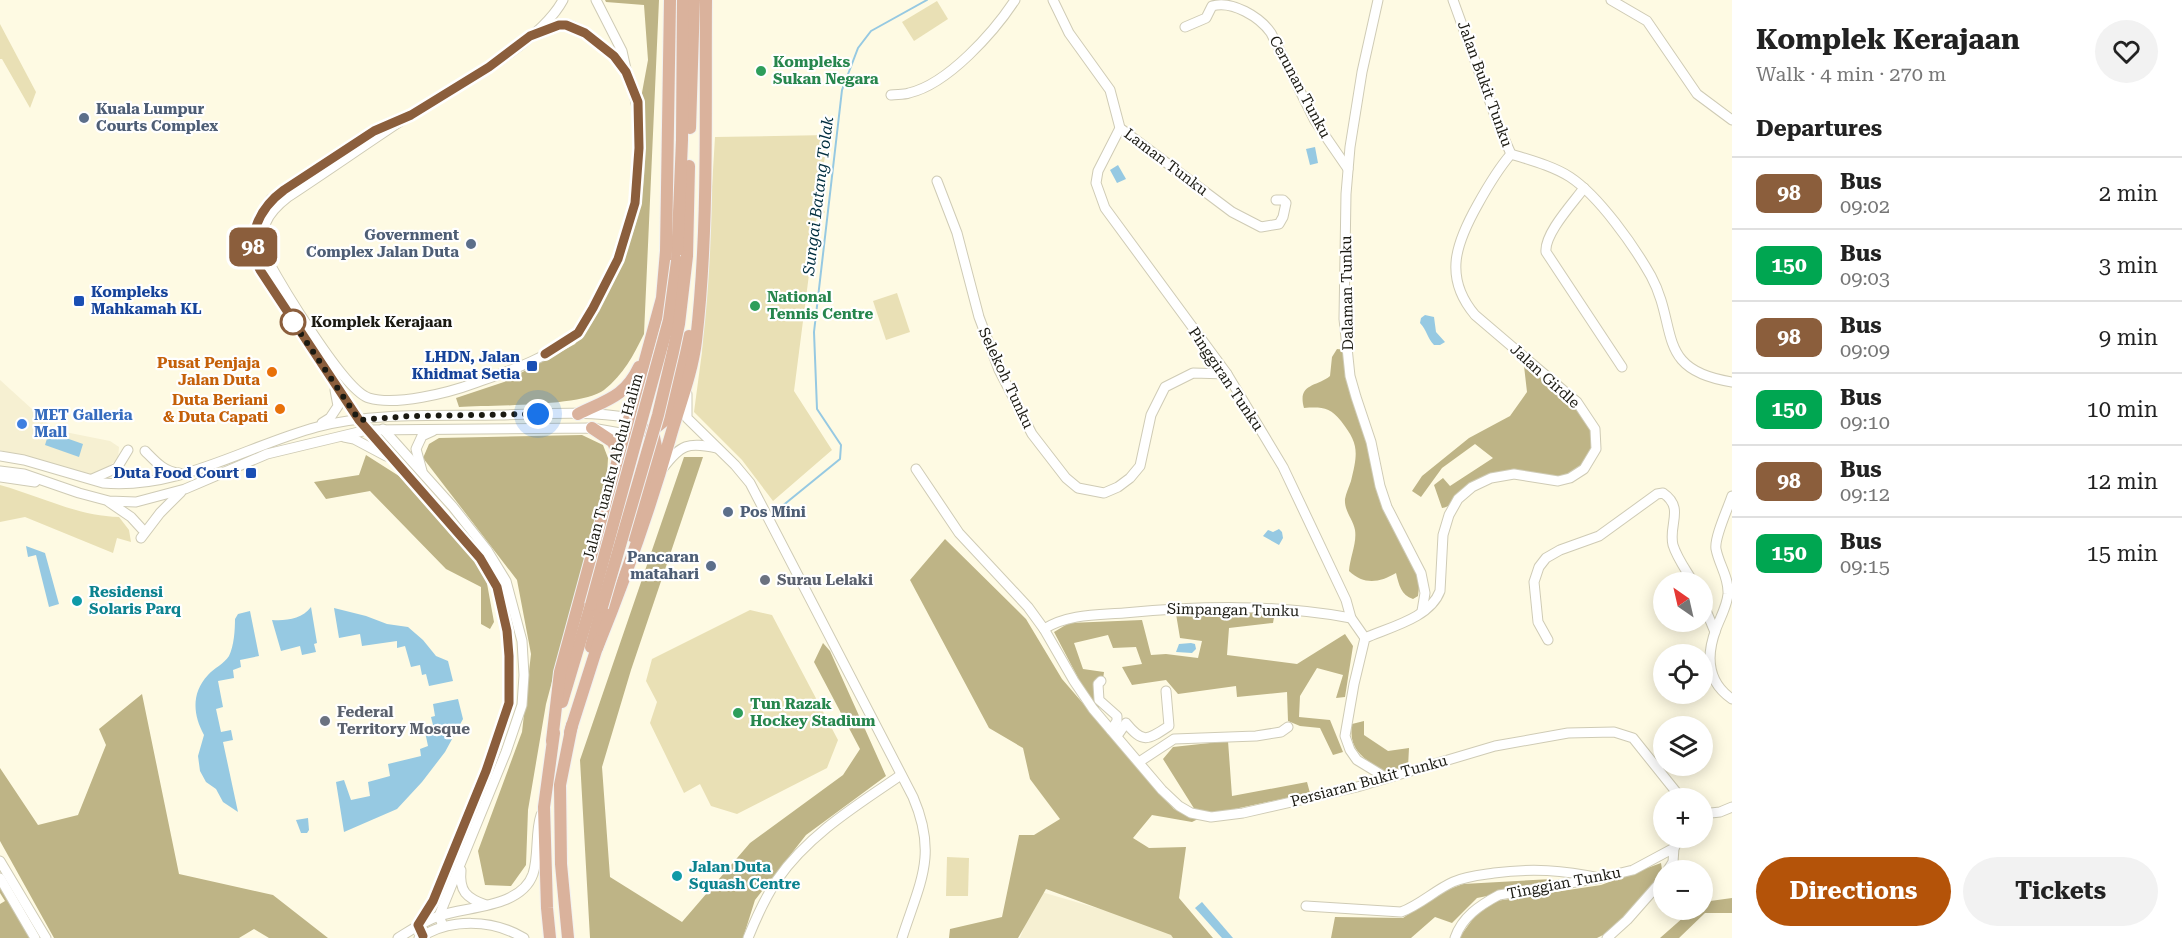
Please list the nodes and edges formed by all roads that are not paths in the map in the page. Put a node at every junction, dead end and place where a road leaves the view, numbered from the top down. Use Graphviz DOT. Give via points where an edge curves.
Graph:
graph roads {
  1 [pos="563,0"];
  2 [pos="596,0"];
  3 [pos="670,0"];
  4 [pos="683,0"];
  5 [pos="694,0"];
  6 [pos="706,0"];
  7 [pos="1015,0"];
  8 [pos="1053,0"];
  9 [pos="1378,0"];
  10 [pos="1453,0"];
  11 [pos="1611,0"];
  12 [pos="1185,27"];
  13 [pos="530,36"];
  14 [pos="689,45"];
  15 [pos="669,63"];
  16 [pos="626,72"];
  17 [pos="891,95"];
  18 [pos="411,115"];
  19 [pos="1732,120"];
  20 [pos="1120,129"];
  21 [pos="1511,154"];
  22 [pos="1348,168"];
  23 [pos="937,181"];
  24 [pos="1584,188"];
  25 [pos="1276,200"];
  26 [pos="704,222"];
  27 [pos="678,232"];
  28 [pos="682,259"];
  29 [pos="653,337"];
  30 [pos="645,365"];
  31 [pos="1622,367"];
  32 [pos="684,374"];
  33 [pos="1227,374"];
  34 [pos="332,381"];
  35 [pos="1732,382"];
  36 [pos="398,400"];
  37 [pos="578,414"];
  38 [pos="410,416"];
  39 [pos="389,418"];
  40 [pos="631,418"];
  41 [pos="359,420"];
  42 [pos="315,428"];
  43 [pos="592,428"];
  44 [pos="383,429"];
  45 [pos="435,429"];
  46 [pos="368,430"];
  47 [pos="651,433"];
  48 [pos="626,434"];
  49 [pos="336,437"];
  50 [pos="717,448"];
  51 [pos="128,450"];
  52 [pos="145,451"];
  53 [pos="0,456"];
  54 [pos="619,459"];
  55 [pos="393,460"];
  56 [pos="662,469"];
  57 [pos="916,469"];
  58 [pos="0,471"];
  59 [pos="188,474"];
  60 [pos="423,476"];
  61 [pos="0,477"];
  62 [pos="92,479"];
  63 [pos="613,480"];
  64 [pos="46,482"];
  65 [pos="648,484"];
  66 [pos="185,489"];
  67 [pos="1732,496"];
  68 [pos="109,501"];
  69 [pos="1687,572"];
  70 [pos="596,606"];
  71 [pos="1422,611"];
  72 [pos="1351,618"];
  73 [pos="1713,627"];
  74 [pos="1044,629"];
  75 [pos="1715,632"];
  76 [pos="1365,638"];
  77 [pos="1548,640"];
  78 [pos="597,648"];
  79 [pos="1101,681"];
  80 [pos="1166,691"];
  81 [pos="1732,699"];
  82 [pos="1117,716"];
  83 [pos="1126,723"];
  84 [pos="1288,727"];
  85 [pos="570,732"];
  86 [pos="1114,733"];
  87 [pos="552,741"];
  88 [pos="1139,762"];
  89 [pos="902,775"];
  90 [pos="1385,777"];
  91 [pos="1673,788"];
  92 [pos="544,807"];
  93 [pos="1732,807"];
  94 [pos="1713,813"];
  95 [pos="1674,848"];
  96 [pos="1673,860"];
  97 [pos="0,861"];
  98 [pos="462,863"];
  99 [pos="0,878"];
  100 [pos="1600,878"];
  101 [pos="1653,890"];
  102 [pos="486,905"];
  103 [pos="1306,906"];
  104 [pos="439,916"];
  105 [pos="418,925"];
  106 [pos="443,926"];
  107 [pos="421,937"];
  108 [pos="35,938"];
  109 [pos="46,938"];
  110 [pos="398,938"];
  111 [pos="524,938"];
  112 [pos="550,938"];
  113 [pos="568,938"];
  114 [pos="748,938"];
  115 [pos="902,938"];
  116 [pos="1455,938"];
  117 [pos="1607,938"];
  1 -- 13 [label="street"];
  2 -- 16 [label="street" via="622,51"];
  3 -- 15 [label="main road, Jalan Tuanku Abdul Halim"];
  4 -- 14 [label="main road, Jalan Tuanku Abdul Halim"];
  5 -- 14 [label="main road, Jalan Tuanku Abdul Halim"];
  6 -- 26 [label="main road"];
  7 -- 17 [label="street" via="959,63 926,87"];
  8 -- 20 [label="street, Laman Tunku" via="1069,33 1110,90"];
  9 -- 22 [label="street, Dalaman Tunku" via="1362,72"];
  10 -- 21 [label="street, Jalan Bukit Tunku"];
  11 -- 19 [label="street" via="1647,21 1697,94"];
  12 -- 22 [label="street, Cerunan Tunku" via="1206,18 1212,6 1220,4 1246,12 1265,24 1315,121"];
  13 -- 16 [label="street" via="566,25 585,33 614,56"];
  13 -- 18 [label="street" via="495,63"];
  14 -- 26 [label="main road" via="697,90"];
  14 -- 27 [label="main road, Jalan Tuanku Abdul Halim"];
  14 -- 28 [label="main road, Jalan Tuanku Abdul Halim"];
  15 -- 27 [label="main road"];
  15 -- 29 [label="main road, Jalan Tuanku Abdul Halim" via="666,251 662,298"];
  16 -- 36 [label="street" via="638,102 635,203 618,259 578,333 555,349 492,377 451,392"];
  18 -- 34 [label="street" via="374,131 284,190 264,208 253,235 260,270"];
  18 -- 36 [label="street" via="277,206 266,224 262,243 266,257 294,302 358,393 370,399"];
  20 -- 25 [label="street, Laman Tunku" via="1232,212 1261,227 1279,224 1283,217 1286,203"];
  20 -- 33 [label="street, Pinggiran Tunku" via="1098,171 1096,183 1106,208"];
  21 -- 24 [label="street, Jalan Bukit Tunku" via="1569,177"];
  21 -- 71 [label="street, Jalan Girdle" via="1492,178 1465,227 1455,262 1459,290 1475,315 1577,402 1594,429 1596,449 1584,470 1570,478 1558,481 1514,474 1491,478 1472,487 1458,500 1443,535 1440,591"];
  22 -- 71 [label="street, Dalaman Tunku" via="1344,319 1350,376 1383,497 1421,573 1425,593"];
  23 -- 33 [label="street, Selekoh Tunku" via="999,369 1032,434 1078,488 1104,492 1130,478 1140,466 1151,415 1165,387 1193,372"];
  24 -- 31 [label="street" via="1553,230 1546,252"];
  24 -- 35 [label="street, Jalan Bukit Tunku" via="1649,274 1669,335 1682,360 1702,375"];
  26 -- 32 [label="main road" via="696,340"];
  27 -- 28 [label="main road, Jalan Tuanku Abdul Halim"];
  28 -- 70 [label="main road, Jalan Tuanku Abdul Halim, bridge"];
  29 -- 30 [label="main road, Jalan Tuanku Abdul Halim"];
  29 -- 37 [label="main road" via="628,386"];
  30 -- 32 [label="main road" via="647,382 658,392"];
  30 -- 40 [label="main road, Jalan Tuanku Abdul Halim"];
  32 -- 47 [label="main road" via="665,420"];
  32 -- 50 [label="street" via="687,418"];
  32 -- 56 [label="main road"];
  33 -- 72 [label="street, Pinggiran Tunku" via="1283,467"];
  34 -- 41 [label="street"];
  34 -- 42 [label="street" via="338,406 330,418"];
  36 -- 38 [label="street"];
  36 -- 39 [label="street"];
  37 -- 38 [label="street"];
  37 -- 40 [label="street"];
  38 -- 39 [label="street"];
  39 -- 41 [label="street"];
  39 -- 44 [label="street"];
  40 -- 47 [label="main road"];
  40 -- 48 [label="main road, Jalan Tuanku Abdul Halim"];
  41 -- 42 [label="street"];
  41 -- 46 [label="street"];
  42 -- 59 [label="street"];
  43 -- 45 [label="street"];
  43 -- 48 [label="street"];
  43 -- 54 [label="main road" via="613,442"];
  44 -- 45 [label="street"];
  44 -- 46 [label="street"];
  44 -- 60 [label="street"];
  45 -- 60 [label="street" via="422,436 416,449"];
  46 -- 49 [label="street"];
  46 -- 55 [label="street"];
  47 -- 48 [label="main road"];
  47 -- 65 [label="main road" via="657,451"];
  48 -- 54 [label="main road, Jalan Tuanku Abdul Halim"];
  49 -- 55 [label="street" via="354,439"];
  49 -- 66 [label="street" via="267,454"];
  50 -- 56 [label="street" via="686,446"];
  50 -- 89 [label="street" via="750,483"];
  51 -- 62 [label="street" via="117,468"];
  52 -- 59 [label="street" via="162,468"];
  53 -- 62 [label="street"];
  54 -- 63 [label="main road, Jalan Tuanku Abdul Halim"];
  55 -- 105 [label="street" via="480,558 497,587 509,656 509,703 494,751 433,901"];
  56 -- 78 [label="main road"];
  57 -- 74 [label="street, Persiaran Bukit Tunku" via="959,533"];
  58 -- 64 [label="street"];
  59 -- 62 [label="street" via="116,484"];
  60 -- 98 [label="street" via="488,550 506,581 522,641 522,705"];
  61 -- 64 [label="street"];
  63 -- 65 [label="main road" via="635,464 644,468"];
  63 -- 87 [label="main road, Jalan Tuanku Abdul Halim" via="560,672"];
  64 -- 68 [label="street"];
  65 -- 78 [label="main road"];
  66 -- 68 [label="street" via="136,502"];
  66 -- 68 [label="street" via="141,534 131,517"];
  67 -- 75 [label="street" via="1716,546 1728,591"];
  69 -- 77 [label="street" via="1672,541 1674,506 1669,497 1657,494 1599,536 1545,558 1534,582 1538,622"];
  70 -- 85 [label="main road, Jalan Tuanku Abdul Halim"];
  70 -- 87 [label="main road, Jalan Tuanku Abdul Halim"];
  71 -- 76 [label="street, Jalan Girdle"];
  72 -- 74 [label="street, Simpangan Tunku" via="1282,608 1186,607 1073,617"];
  72 -- 76 [label="street, Pinggiran Tunku"];
  73 -- 75 [label="street"];
  74 -- 86 [label="street, Persiaran Bukit Tunku" via="1074,681"];
  75 -- 81 [label="street" via="1709,660 1712,677"];
  76 -- 90 [label="street" via="1345,736 1357,760"];
  78 -- 85 [label="main road"];
  79 -- 82 [label="street" via="1099,700"];
  80 -- 83 [label="street" via="1169,726 1149,738 1141,738"];
  82 -- 83 [label="street"];
  82 -- 86 [label="street"];
  83 -- 86 [label="street"];
  84 -- 88 [label="street" via="1256,736 1173,739"];
  85 -- 113 [label="main road, Jalan Tuanku Abdul Halim" via="560,785 561,864"];
  86 -- 88 [label="street, Persiaran Bukit Tunku"];
  87 -- 92 [label="main road, Jalan Tuanku Abdul Halim"];
  88 -- 90 [label="street, Persiaran Bukit Tunku" via="1179,806 1210,817 1328,795"];
  89 -- 114 [label="street" via="855,807 795,858 777,880"];
  89 -- 115 [label="street" via="922,818 926,842 921,884"];
  90 -- 91 [label="street, Persiaran Bukit Tunku" via="1495,746 1568,733 1614,732 1638,743"];
  92 -- 102 [label="street" via="528,884 515,895"];
  92 -- 112 [label="main road, Jalan Tuanku Abdul Halim"];
  93 -- 94 [label="street"];
  95 -- 96 [label="street"];
  95 -- 100 [label="street, Tinggian Tunku" via="1633,870"];
  97 -- 109 [label="street"];
  98 -- 102 [label="street" via="460,881 464,891 472,900"];
  98 -- 104 [label="street"];
  99 -- 108 [label="street"];
  100 -- 103 [label="street" via="1525,868 1456,880 1401,912"];
  100 -- 116 [label="street, Tinggian Tunku" via="1499,895 1470,915"];
  101 -- 117 [label="street"];
  102 -- 104 [label="street"];
  104 -- 105 [label="street"];
  104 -- 106 [label="street"];
  105 -- 107 [label="street"];
  105 -- 110 [label="street"];
  106 -- 107 [label="street"];
  106 -- 111 [label="street" via="478,924"];
}
